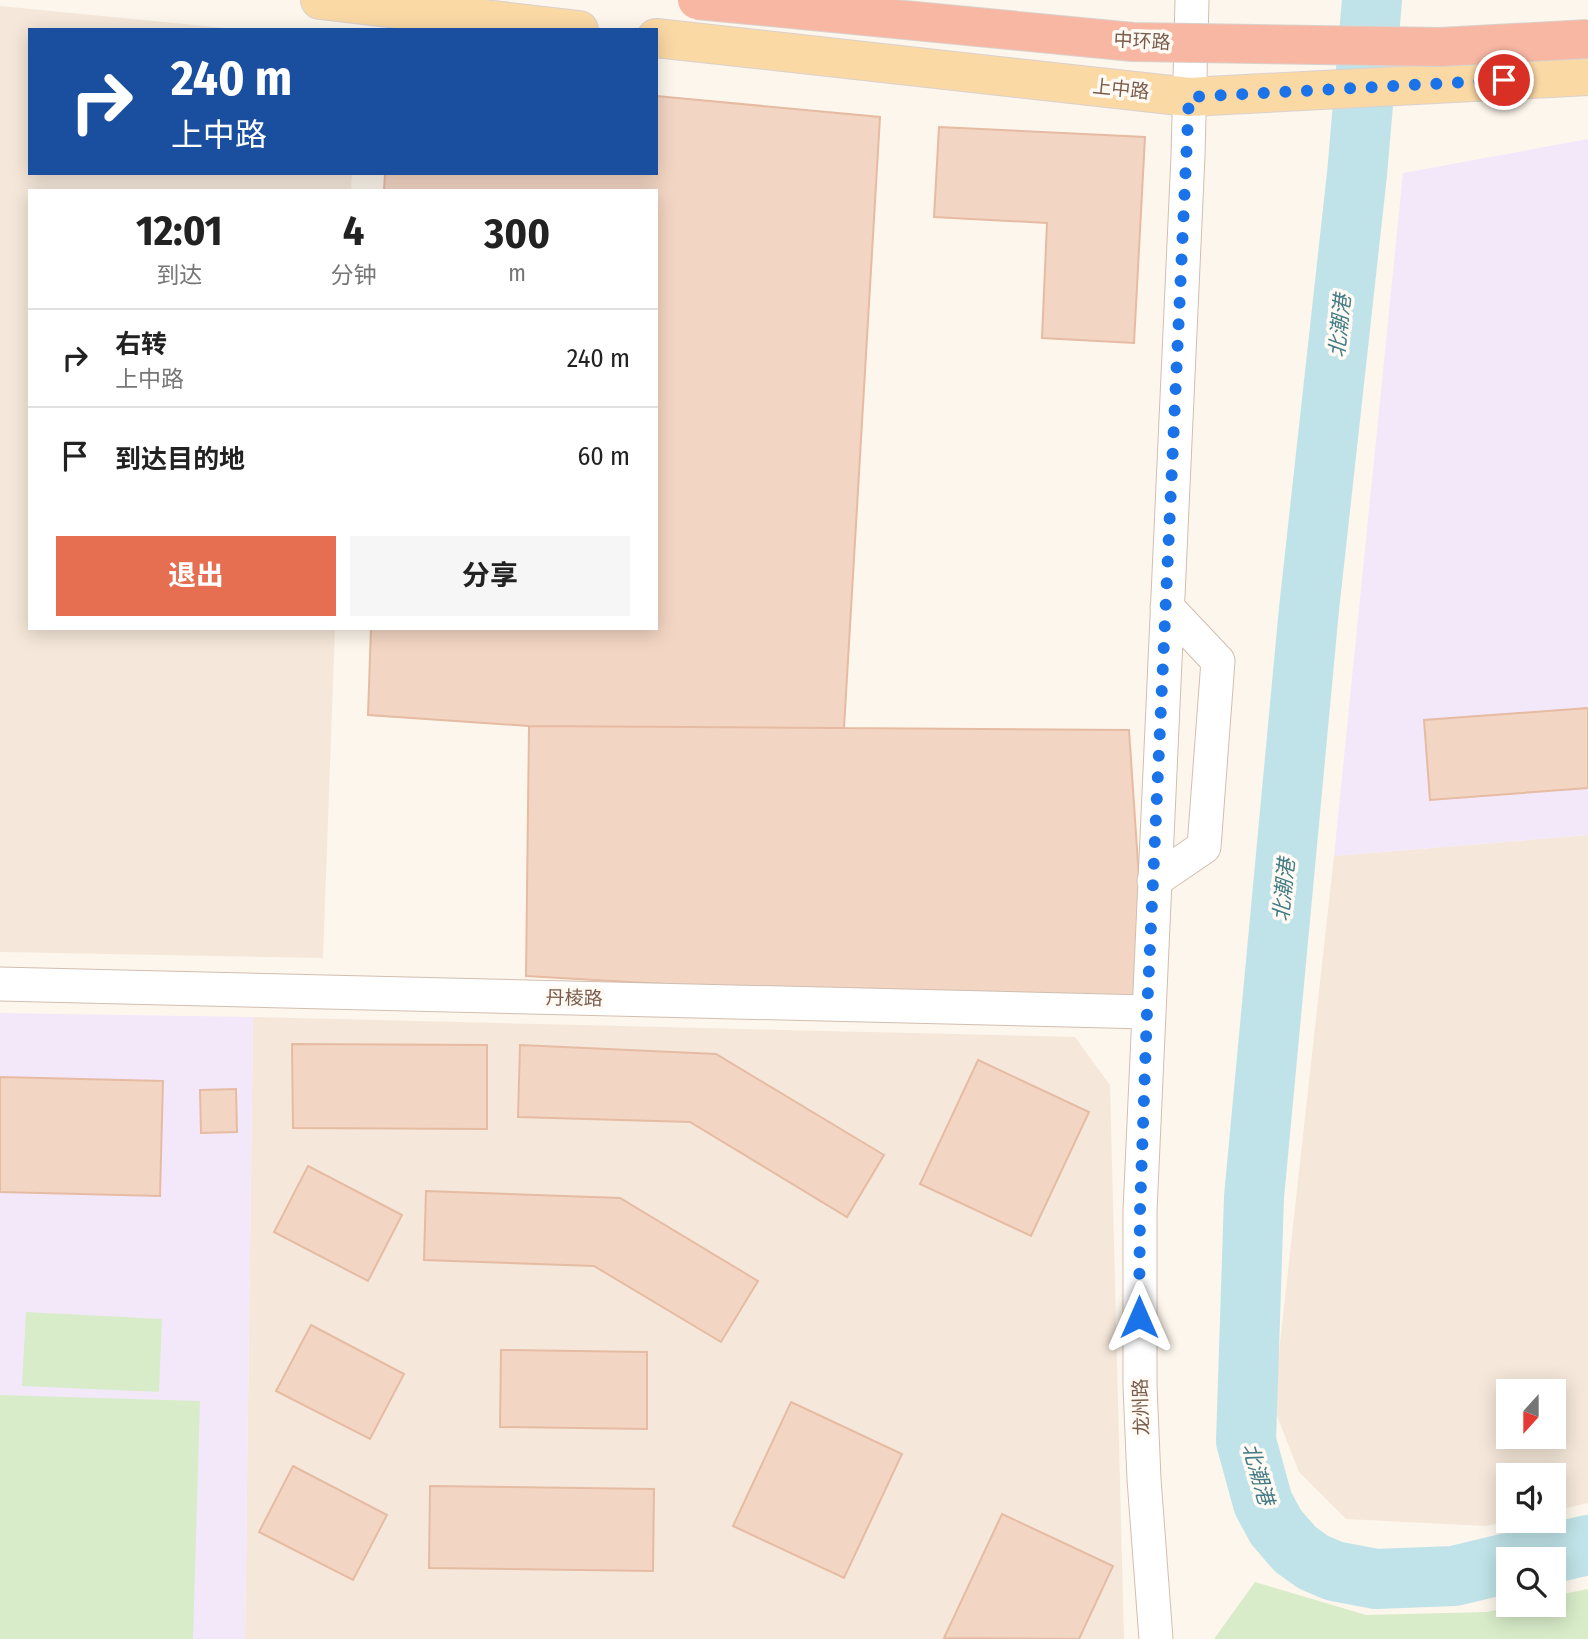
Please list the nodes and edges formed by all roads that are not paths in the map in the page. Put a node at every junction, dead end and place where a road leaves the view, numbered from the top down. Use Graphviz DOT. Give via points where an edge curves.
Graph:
graph roads {
  1 [pos="320,0"];
  2 [pos="697,0"];
  3 [pos="1192,0"];
  4 [pos="562,28"];
  5 [pos="658,38"];
  6 [pos="1588,39"];
  7 [pos="1588,76"];
  8 [pos="1189,97"];
  9 [pos="1167,607"];
  10 [pos="1154,881"];
  11 [pos="0,984"];
  12 [pos="1147,1012"];
  13 [pos="1156,1639"];
  1 -- 4 [label="main road"];
  2 -- 6 [label="highway, 中环路, bridge" via="1133,42 1440,47"];
  3 -- 8 [label="street, 龙州路"];
  5 -- 8 [label="main road, 上中路"];
  7 -- 8 [label="main road, 上中路"];
  8 -- 9 [label="street, 龙州路"];
  9 -- 10 [label="street, 龙州路"];
  9 -- 10 [label="street" via="1218,661 1204,847"];
  10 -- 12 [label="street, 龙州路"];
  11 -- 12 [label="street, 丹棱路"];
  12 -- 13 [label="street, 龙州路" via="1139,1321"];
}
